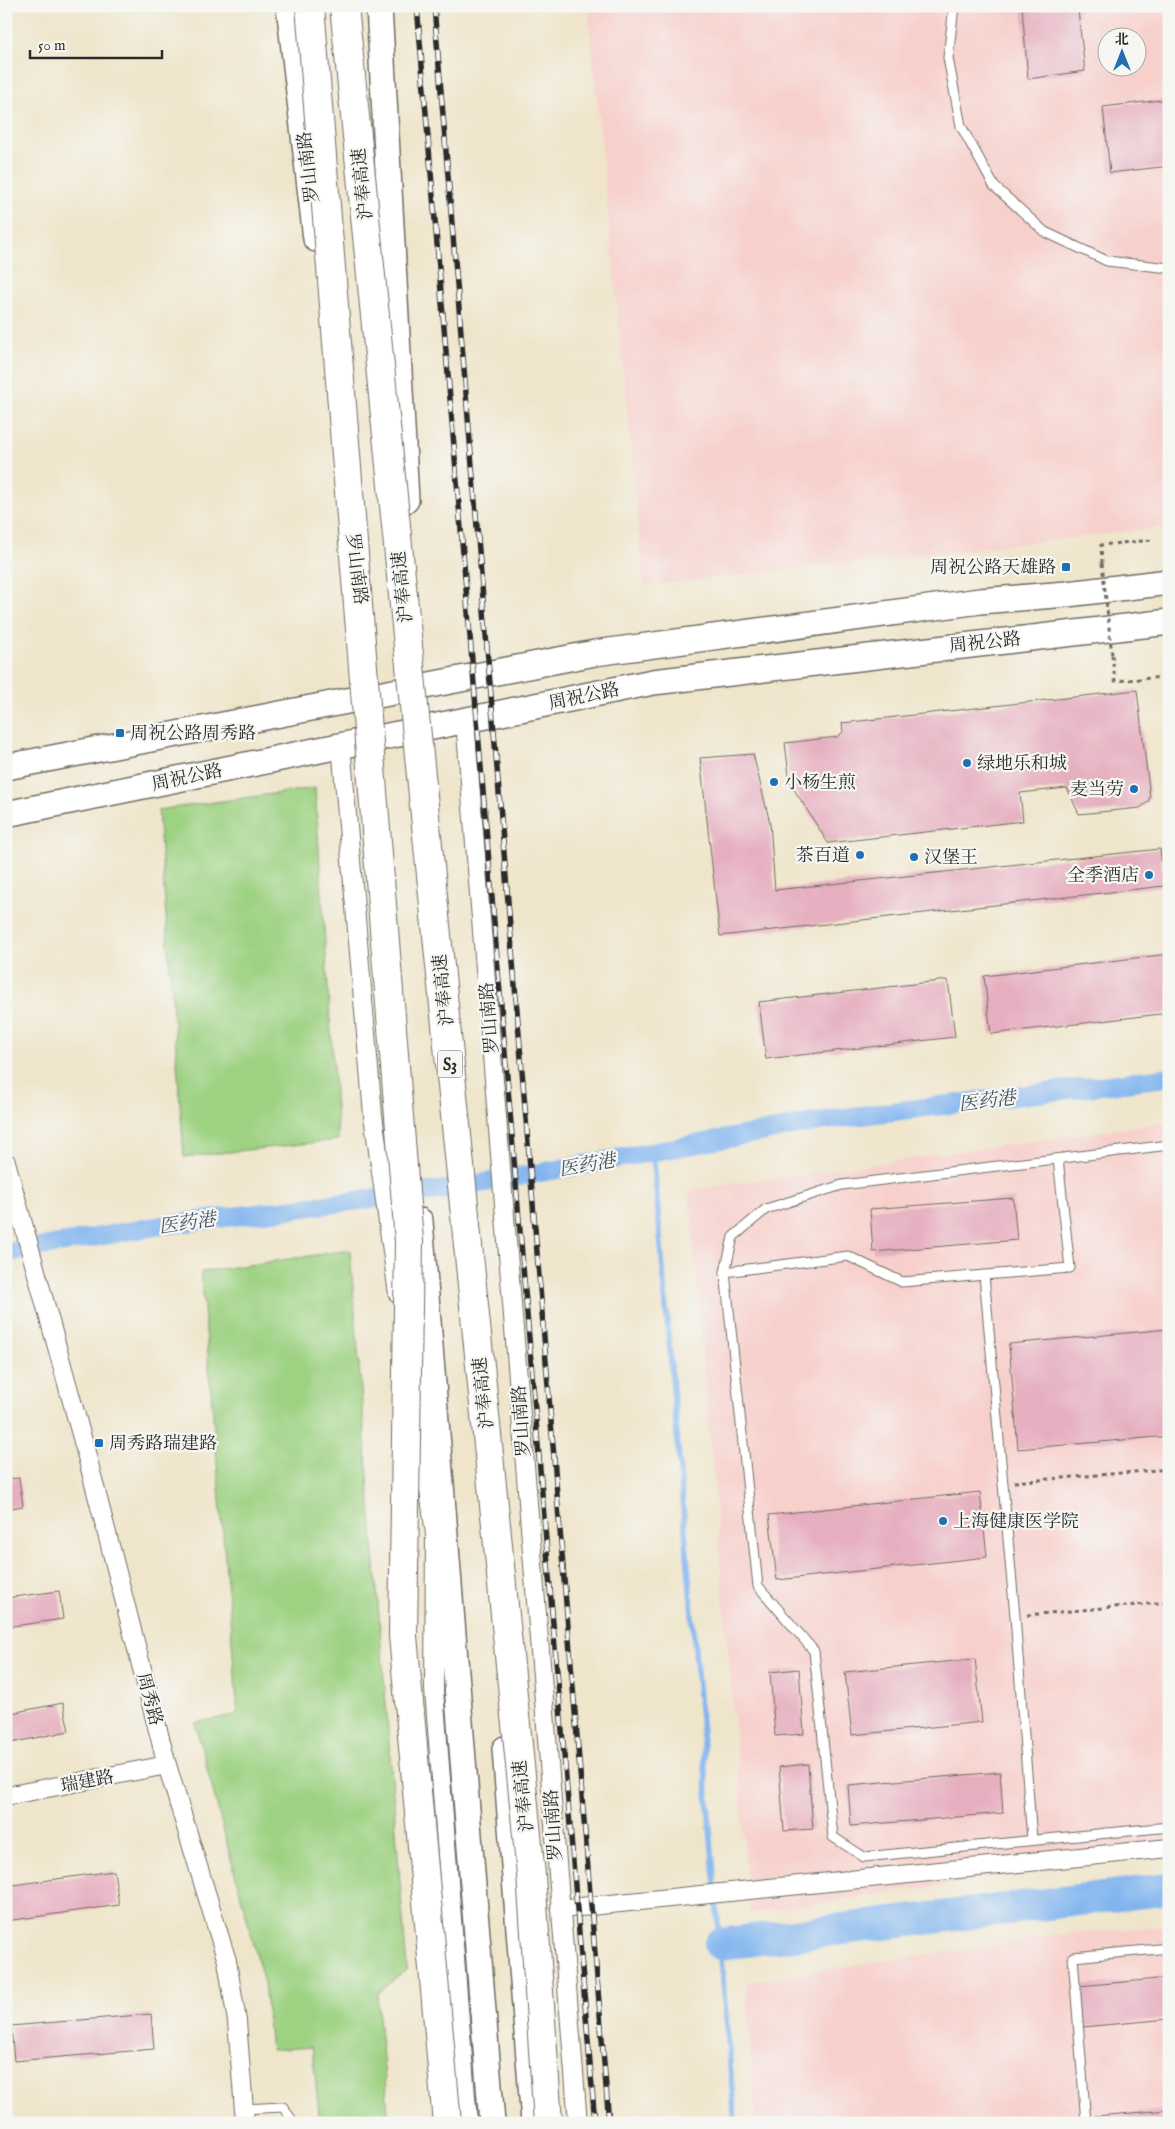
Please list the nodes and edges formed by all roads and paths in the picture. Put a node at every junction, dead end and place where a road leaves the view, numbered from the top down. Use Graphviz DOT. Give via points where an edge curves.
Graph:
graph roads {
  1 [pos="289,6"];
  2 [pos="310,6"];
  3 [pos="344,6"];
  4 [pos="379,6"];
  5 [pos="954,6"];
  6 [pos="1169,268"];
  7 [pos="1152,540"];
  8 [pos="1169,582"];
  9 [pos="1169,622"];
  10 [pos="1164,677"];
  11 [pos="416,688"];
  12 [pos="373,696"];
  13 [pos="465,720"];
  14 [pos="420,730"];
  15 [pos="378,738"];
  16 [pos="341,745"];
  17 [pos="6,768"];
  18 [pos="6,814"];
  19 [pos="1169,1145"];
  20 [pos="1058,1158"];
  21 [pos="6,1162"];
  22 [pos="725,1272"];
  23 [pos="984,1275"];
  24 [pos="1169,1469"];
  25 [pos="1003,1483"];
  26 [pos="1169,1602"];
  27 [pos="1015,1616"];
  28 [pos="167,1765"];
  29 [pos="6,1796"];
  30 [pos="1169,1827"];
  31 [pos="1032,1840"];
  32 [pos="1169,1848"];
  33 [pos="560,1909"];
  34 [pos="1169,1948"];
  35 [pos="245,2116"];
  36 [pos="294,2123"];
  37 [pos="447,2123"];
  38 [pos="468,2123"];
  39 [pos="492,2123"];
  40 [pos="534,2123"];
  41 [pos="548,2123"];
  42 [pos="578,2123"];
  43 [pos="1086,2123"];
  1 -- 12 [label="main road, 罗山南路"];
  2 -- 37 [label="highway, bridge" via="409,1241 403,1636"];
  3 -- 41 [label="highway, 沪奉高速 / S3, bridge" via="531,1875"];
  4 -- 11 [label="main road"];
  5 -- 6 [label="lane" via="948,58 961,126 994,186 1045,232 1107,261"];
  7 -- 10 [label="path, bridge" via="1100,545 1115,681"];
  8 -- 11 [label="main road" via="980,601 605,652"];
  9 -- 13 [label="main road, 周祝公路" via="653,682"];
  11 -- 12 [label="main road"];
  11 -- 14 [label="main road"];
  12 -- 15 [label="main road, 罗山南路"];
  12 -- 17 [label="main road"];
  13 -- 14 [label="main road, 周祝公路"];
  13 -- 33 [label="street, 罗山南路"];
  14 -- 15 [label="main road, 周祝公路"];
  14 -- 40 [label="main road, bridge" via="465,1231"];
  15 -- 16 [label="main road, 周祝公路"];
  15 -- 39 [label="main road, 罗山南路"];
  16 -- 18 [label="main road, 周祝公路"];
  16 -- 38 [label="street" via="376,1139 420,1420 434,1534 434,1690"];
  19 -- 20 [label="lane"];
  20 -- 22 [label="lane" via="842,1185 766,1209 733,1237"];
  20 -- 23 [label="lane" via="1070,1268"];
  21 -- 28 [label="street, 周秀路"];
  22 -- 23 [label="lane" via="848,1256 902,1282"];
  22 -- 31 [label="lane" via="758,1586 814,1651 833,1837 864,1857"];
  23 -- 25 [label="lane"];
  24 -- 25 [label="path"];
  25 -- 27 [label="lane"];
  26 -- 27 [label="path"];
  27 -- 31 [label="lane"];
  28 -- 29 [label="street, 瑞建路"];
  28 -- 35 [label="street, 周秀路" via="227,1961"];
  30 -- 31 [label="lane"];
  32 -- 33 [label="street"];
  33 -- 42 [label="street, 罗山南路"];
  34 -- 43 [label="lane" via="1073,1957"];
  35 -- 36 [label="lane" via="283,2107"];
}
